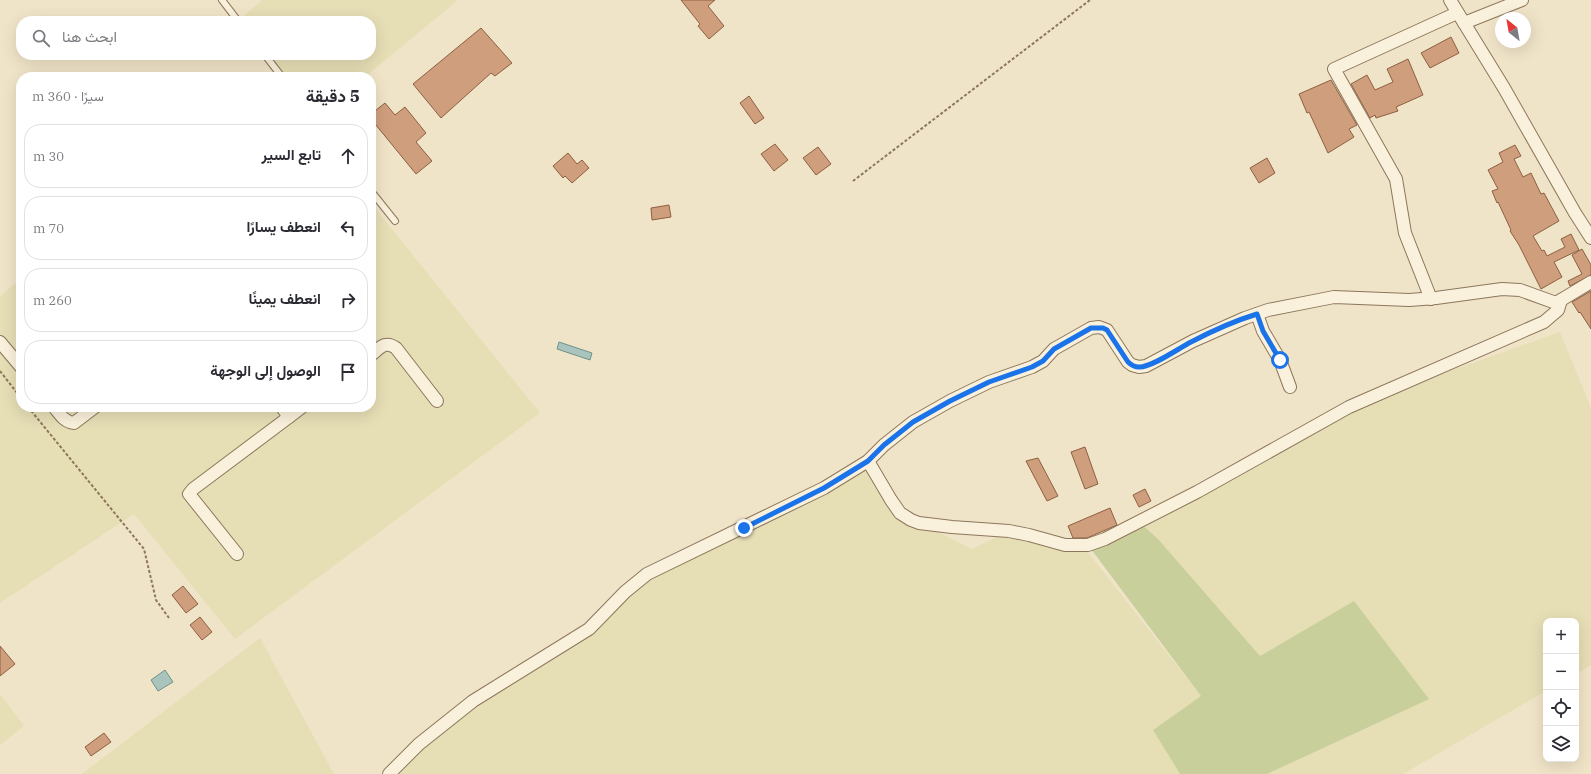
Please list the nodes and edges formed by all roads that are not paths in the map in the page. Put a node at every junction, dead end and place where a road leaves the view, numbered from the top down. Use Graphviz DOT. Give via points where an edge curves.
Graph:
graph roads {
  1 [pos="222,0"];
  2 [pos="1450,0"];
  3 [pos="1522,0"];
  4 [pos="234,16"];
  5 [pos="1460,18"];
  6 [pos="269,60"];
  7 [pos="278,72"];
  8 [pos="376,197"];
  9 [pos="395,221"];
  10 [pos="1591,238"];
  11 [pos="1591,282"];
  12 [pos="1431,299"];
  13 [pos="1561,300"];
  14 [pos="1257,314"];
  15 [pos="0,342"];
  16 [pos="376,351"];
  17 [pos="16,362"];
  18 [pos="1290,387"];
  19 [pos="437,401"];
  20 [pos="58,412"];
  21 [pos="88,412"];
  22 [pos="286,412"];
  23 [pos="296,412"];
  24 [pos="290,417"];
  25 [pos="868,461"];
  26 [pos="237,554"];
  27 [pos="389,774"];
  1 -- 4 [label="lane"];
  2 -- 5 [label="street"];
  3 -- 5 [label="street"];
  5 -- 10 [label="street"];
  5 -- 12 [label="street" via="1334,69 1396,179 1405,233"];
  6 -- 7 [label="lane"];
  8 -- 9 [label="lane"];
  11 -- 13 [label="street"];
  12 -- 13 [label="street" via="1502,289 1520,290 1556,303"];
  12 -- 14 [label="street" via="1334,297"];
  13 -- 25 [label="street" via="1558,310 1544,322 1349,407 1197,492 1105,539 1088,545 1065,545 1029,535 915,521 900,513"];
  14 -- 18 [label="street" via="1263,331 1280,360"];
  14 -- 25 [label="street" via="1192,341 1152,363 1139,367 1128,362 1107,330 1091,328 1054,349 1043,361 1032,367 989,382 913,422"];
  15 -- 17 [label="street"];
  16 -- 19 [label="street" via="386,344 396,348"];
  20 -- 21 [label="street" via="69,423 74,423"];
  22 -- 24 [label="street"];
  23 -- 24 [label="street"];
  24 -- 26 [label="street" via="193,489 190,494"];
  25 -- 27 [label="street" via="824,488 647,574 625,592 589,629 473,700 419,744"];
}
